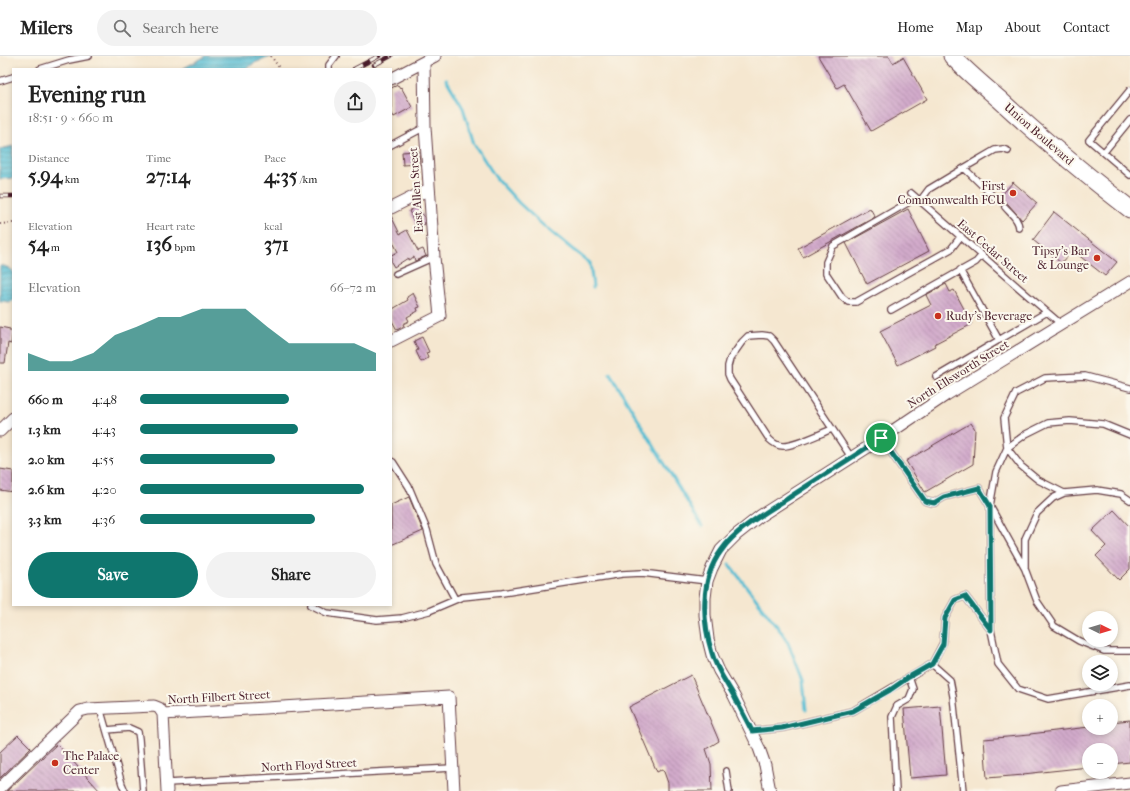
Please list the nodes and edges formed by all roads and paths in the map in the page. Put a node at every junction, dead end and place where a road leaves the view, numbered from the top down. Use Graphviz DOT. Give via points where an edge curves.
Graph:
graph roads {
  1 [pos="89,56"];
  2 [pos="271,56"];
  3 [pos="336,56"];
  4 [pos="436,56"];
  5 [pos="952,56"];
  6 [pos="424,62"];
  7 [pos="43,68"];
  8 [pos="279,68"];
  9 [pos="329,68"];
  10 [pos="12,77"];
  11 [pos="392,78"];
  12 [pos="0,80"];
  13 [pos="1130,90"];
  14 [pos="1130,120"];
  15 [pos="425,127"];
  16 [pos="392,144"];
  17 [pos="1008,151"];
  18 [pos="1104,152"];
  19 [pos="964,168"];
  20 [pos="1130,175"];
  21 [pos="429,189"];
  22 [pos="911,193"];
  23 [pos="918,199"];
  24 [pos="997,200"];
  25 [pos="1004,207"];
  26 [pos="392,208"];
  27 [pos="1130,209"];
  28 [pos="12,223"];
  29 [pos="0,224"];
  30 [pos="1019,228"];
  31 [pos="961,236"];
  32 [pos="982,255"];
  33 [pos="434,257"];
  34 [pos="960,270"];
  35 [pos="396,274"];
  36 [pos="1130,282"];
  37 [pos="891,310"];
  38 [pos="1047,312"];
  39 [pos="1062,324"];
  40 [pos="392,340"];
  41 [pos="999,340"];
  42 [pos="936,376"];
  43 [pos="1130,388"];
  44 [pos="12,419"];
  45 [pos="832,429"];
  46 [pos="0,431"];
  47 [pos="1130,436"];
  48 [pos="881,438"];
  49 [pos="1007,448"];
  50 [pos="851,457"];
  51 [pos="392,462"];
  52 [pos="1064,493"];
  53 [pos="1130,500"];
  54 [pos="990,506"];
  55 [pos="1025,569"];
  56 [pos="708,581"];
  57 [pos="455,599"];
  58 [pos="313,606"];
  59 [pos="991,630"];
  60 [pos="1130,651"];
  61 [pos="932,664"];
  62 [pos="909,677"];
  63 [pos="1130,685"];
  64 [pos="100,708"];
  65 [pos="163,714"];
  66 [pos="107,730"];
  67 [pos="752,731"];
  68 [pos="452,768"];
  69 [pos="726,771"];
  70 [pos="1130,783"];
  71 [pos="167,787"];
  72 [pos="0,788"];
  73 [pos="125,791"];
  74 [pos="143,791"];
  75 [pos="454,791"];
  76 [pos="729,791"];
  77 [pos="770,791"];
  78 [pos="896,791"];
  79 [pos="963,791"];
  80 [pos="1061,791"];
  1 -- 7 [label="lane"];
  2 -- 8 [label="path"];
  3 -- 9 [label="lane"];
  4 -- 6 [label="street"];
  5 -- 27 [label="main road, Union Boulevard" via="1020,119"];
  6 -- 11 [label="street"];
  6 -- 15 [label="street, East Allen Street"];
  10 -- 12 [label="lane"];
  13 -- 18 [label="lane" via="1089,140"];
  14 -- 18 [label="lane"];
  15 -- 16 [label="lane"];
  15 -- 21 [label="street, East Allen Street"];
  17 -- 19 [label="lane" via="995,150"];
  18 -- 20 [label="lane"];
  19 -- 23 [label="lane" via="929,189"];
  19 -- 24 [label="lane"];
  21 -- 26 [label="street"];
  21 -- 33 [label="street, East Allen Street"];
  22 -- 23 [label="lane, East Cedar Street"];
  23 -- 31 [label="lane, East Cedar Street"];
  23 -- 31 [label="lane" via="833,246 826,262 826,273 842,297 848,302 856,302 951,249"];
  25 -- 30 [label="lane" via="1017,220"];
  28 -- 29 [label="path"];
  31 -- 32 [label="lane, East Cedar Street"];
  32 -- 34 [label="lane" via="976,262"];
  32 -- 38 [label="lane, East Cedar Street"];
  33 -- 35 [label="lane"];
  33 -- 40 [label="street, East Allen Street" via="440,316"];
  34 -- 37 [label="lane"];
  34 -- 41 [label="lane"];
  36 -- 39 [label="street, North Ellsworth Street"];
  38 -- 39 [label="lane, East Cedar Street"];
  38 -- 41 [label="lane"];
  39 -- 48 [label="street, North Ellsworth Street"];
  41 -- 42 [label="lane"];
  43 -- 49 [label="lane" via="1085,376 1045,378 1016,392 1004,418"];
  44 -- 46 [label="street"];
  45 -- 45 [label="lane" via="774,341 769,336 748,336 730,359 728,374 769,439 782,446 791,445"];
  45 -- 50 [label="lane"];
  47 -- 49 [label="lane" via="1103,424 1070,421 1048,423 1026,434"];
  48 -- 50 [label="street, North Ellsworth Street"];
  48 -- 54 [label="lane" via="925,501 934,503 944,497 979,488"];
  49 -- 52 [label="lane" via="1021,466 1038,480"];
  49 -- 54 [label="lane" via="996,472"];
  50 -- 56 [label="street, North Ellsworth Street" via="741,530 721,550"];
  51 -- 57 [label="lane" via="409,487 428,530 436,564"];
  52 -- 53 [label="lane" via="1097,490 1121,494"];
  52 -- 55 [label="lane" via="1053,498 1037,513 1025,538"];
  54 -- 55 [label="lane"];
  54 -- 59 [label="lane"];
  55 -- 60 [label="lane" via="1037,601 1054,626 1079,641 1104,651"];
  56 -- 57 [label="lane" via="642,573 622,574"];
  56 -- 67 [label="street, North Ellsworth Street" via="705,615 712,655"];
  57 -- 58 [label="lane" via="415,615 377,620 327,613"];
  59 -- 61 [label="lane" via="965,596 955,600 945,618 943,644"];
  59 -- 63 [label="lane" via="998,664 1018,689 1048,699"];
  61 -- 62 [label="lane"];
  61 -- 79 [label="lane" via="950,680"];
  62 -- 67 [label="lane" via="853,711 782,728"];
  62 -- 78 [label="lane" via="913,689 909,699 897,706 892,717"];
  64 -- 65 [label="street, North Filbert Street" via="154,706"];
  64 -- 66 [label="lane"];
  64 -- 72 [label="street, North Filbert Street" via="88,708 78,713"];
  65 -- 68 [label="street, North Filbert Street" via="449,697"];
  65 -- 71 [label="street"];
  66 -- 73 [label="lane"];
  66 -- 74 [label="lane" via="129,728 138,732"];
  67 -- 77 [label="street, North Ellsworth Street" via="760,748"];
  68 -- 71 [label="lane, North Floyd Street"];
  68 -- 75 [label="street"];
  69 -- 76 [label="lane"];
  70 -- 80 [label="street"];
}
